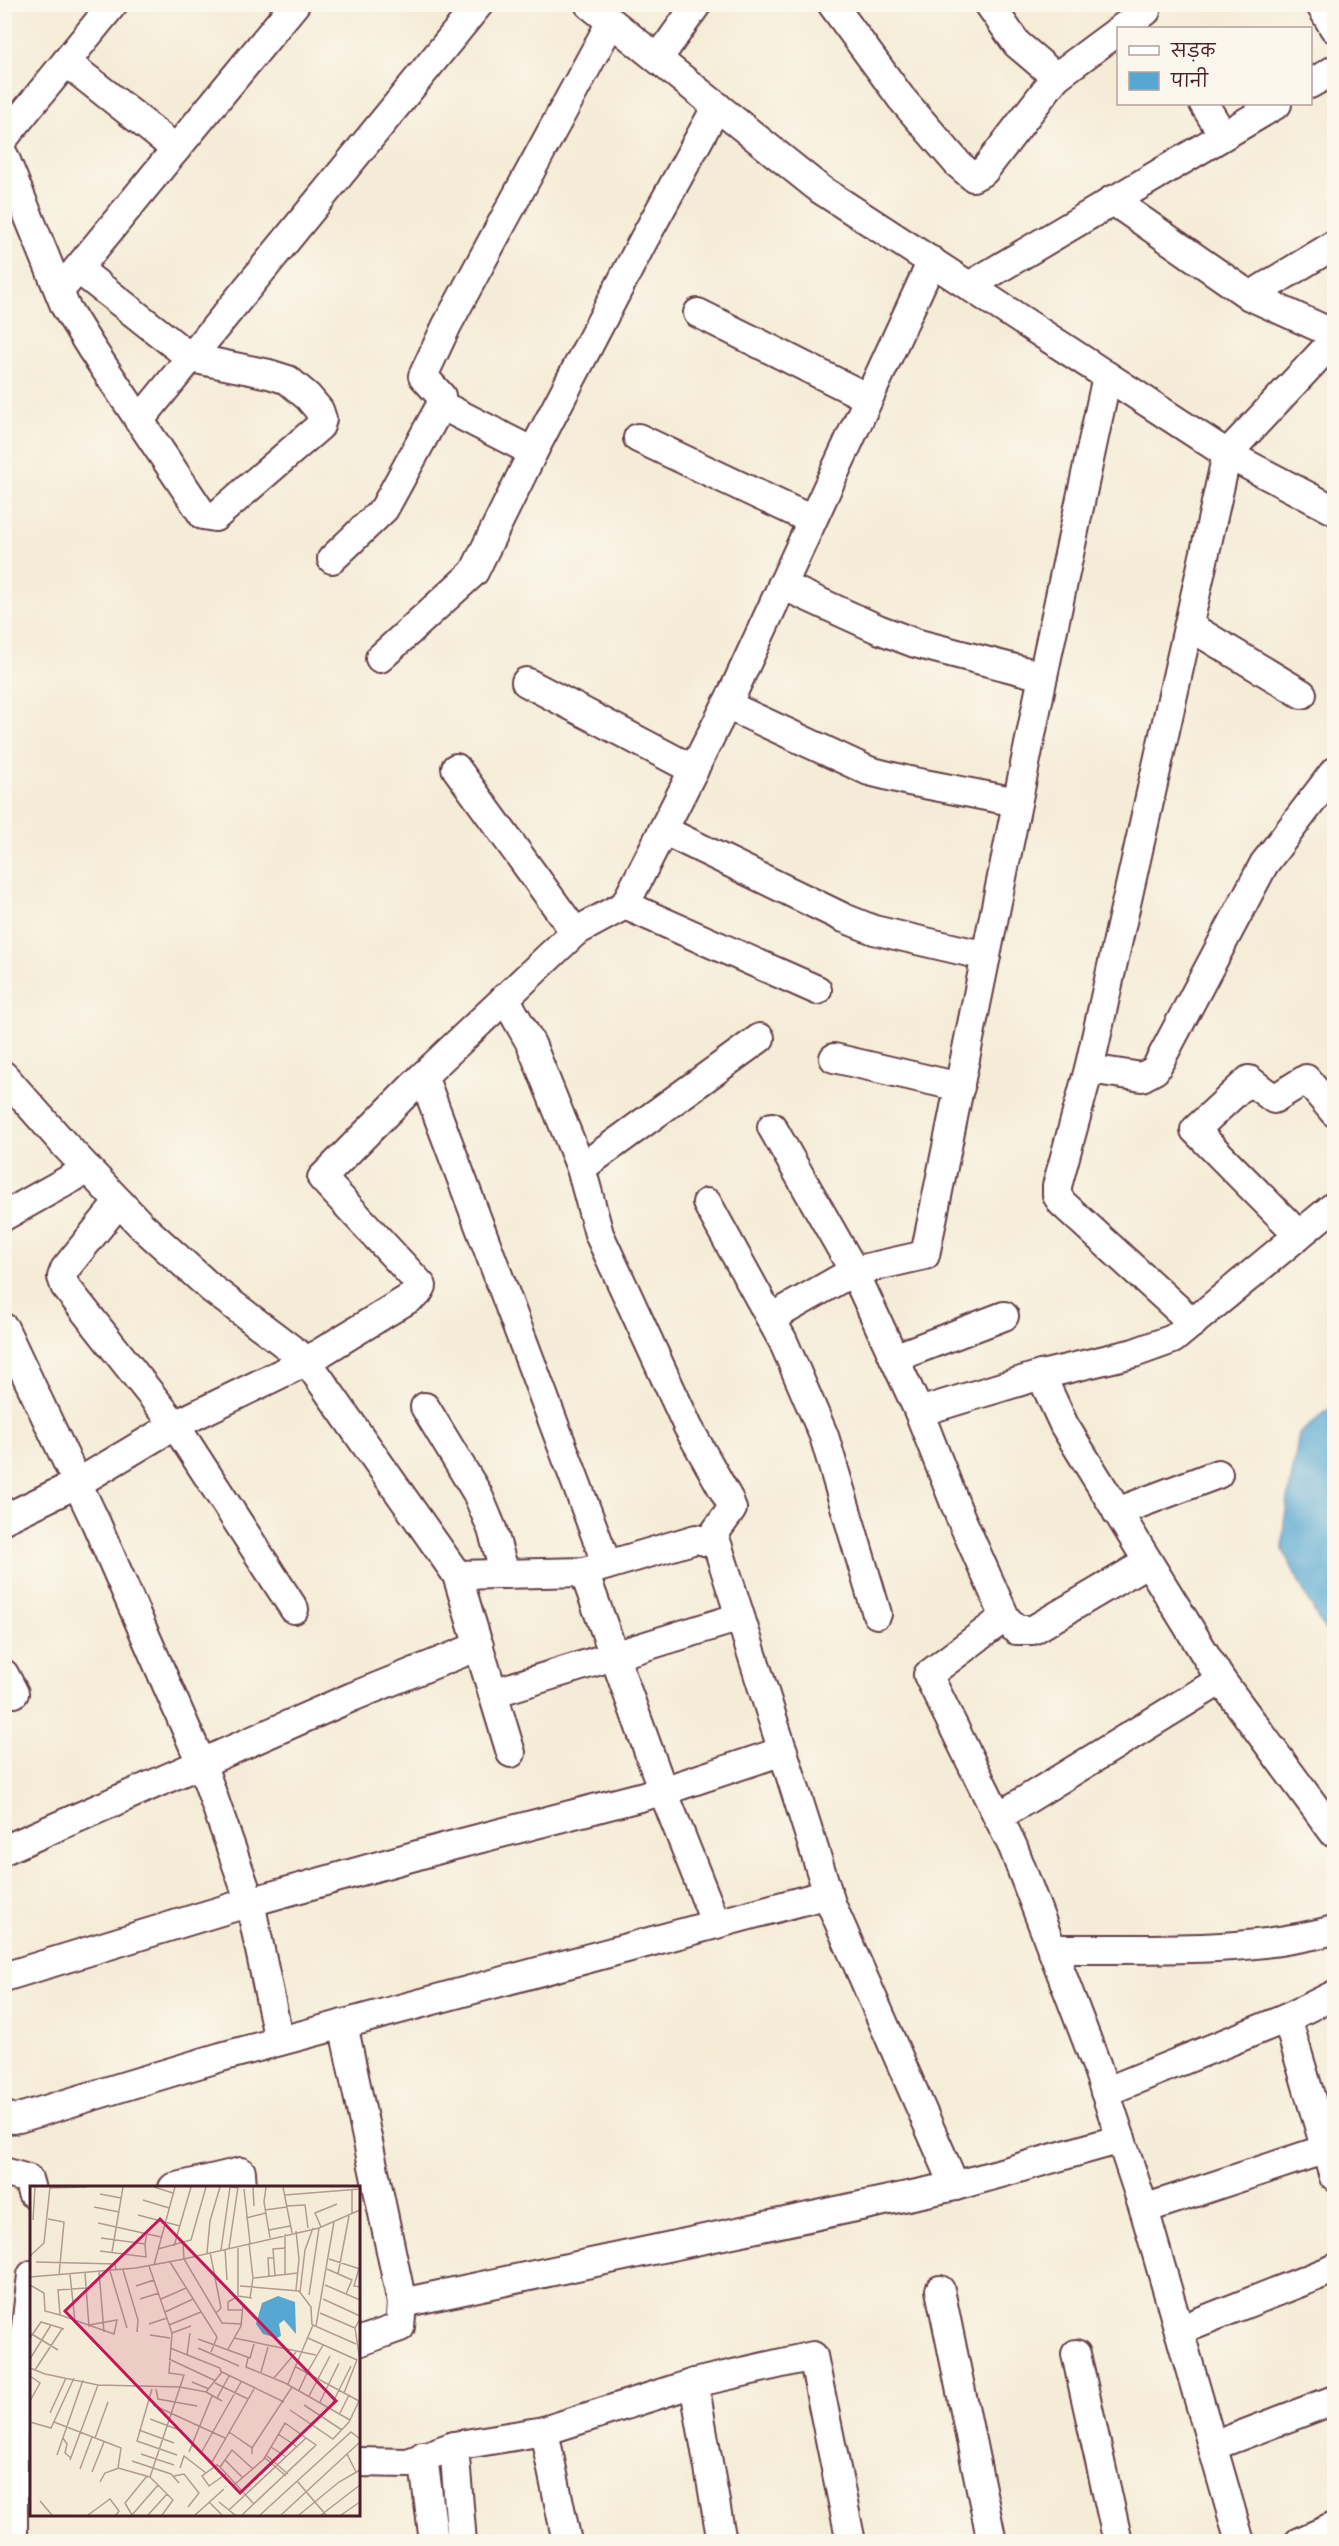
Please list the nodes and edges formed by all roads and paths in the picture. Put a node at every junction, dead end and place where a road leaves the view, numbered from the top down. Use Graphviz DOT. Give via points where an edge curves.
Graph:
graph roads {
  1 [pos="113,4"];
  2 [pos="295,4"];
  3 [pos="479,4"];
  4 [pos="697,4"];
  5 [pos="832,4"];
  6 [pos="989,4"];
  7 [pos="1320,4"];
  8 [pos="600,13"];
  9 [pos="1149,15"];
  10 [pos="1126,27"];
  11 [pos="1335,28"];
  12 [pos="1117,32"];
  13 [pos="658,59"];
  14 [pos="66,62"];
  15 [pos="1335,70"];
  16 [pos="1056,77"];
  17 [pos="1312,83"];
  18 [pos="1205,105"];
  19 [pos="1275,105"];
  20 [pos="717,106"];
  21 [pos="1223,135"];
  22 [pos="4,138"];
  23 [pos="176,149"];
  24 [pos="4,156"];
  25 [pos="1112,200"];
  26 [pos="1335,245"];
  27 [pos="932,261"];
  28 [pos="78,269"];
  29 [pos="969,286"];
  30 [pos="59,291"];
  31 [pos="1250,296"];
  32 [pos="698,313"];
  33 [pos="1335,334"];
  34 [pos="1335,340"];
  35 [pos="190,358"];
  36 [pos="1107,376"];
  37 [pos="868,398"];
  38 [pos="441,405"];
  39 [pos="140,421"];
  40 [pos="638,438"];
  41 [pos="533,452"];
  42 [pos="1227,454"];
  43 [pos="1335,510"];
  44 [pos="812,520"];
  45 [pos="332,559"];
  46 [pos="782,585"];
  47 [pos="1189,626"];
  48 [pos="380,658"];
  49 [pos="1043,676"];
  50 [pos="526,682"];
  51 [pos="1302,694"];
  52 [pos="727,705"];
  53 [pos="456,768"];
  54 [pos="694,770"];
  55 [pos="1335,772"];
  56 [pos="1017,802"];
  57 [pos="663,830"];
  58 [pos="625,905"];
  59 [pos="575,933"];
  60 [pos="986,956"];
  61 [pos="816,990"];
  62 [pos="505,998"];
  63 [pos="760,1038"];
  64 [pos="834,1058"];
  65 [pos="1089,1069"];
  66 [pos="4,1076"];
  67 [pos="423,1076"];
  68 [pos="960,1087"];
  69 [pos="1335,1112"];
  70 [pos="772,1127"];
  71 [pos="581,1168"];
  72 [pos="88,1169"];
  73 [pos="119,1202"];
  74 [pos="707,1203"];
  75 [pos="1335,1206"];
  76 [pos="4,1216"];
  77 [pos="1299,1235"];
  78 [pos="854,1271"];
  79 [pos="1004,1316"];
  80 [pos="771,1318"];
  81 [pos="1193,1323"];
  82 [pos="4,1328"];
  83 [pos="894,1358"];
  84 [pos="307,1361"];
  85 [pos="1041,1375"];
  86 [pos="425,1407"];
  87 [pos="919,1412"];
  88 [pos="175,1425"];
  89 [pos="1218,1474"];
  90 [pos="76,1484"];
  91 [pos="1117,1512"];
  92 [pos="4,1519"];
  93 [pos="708,1542"];
  94 [pos="1148,1562"];
  95 [pos="595,1568"];
  96 [pos="505,1574"];
  97 [pos="457,1575"];
  98 [pos="294,1609"];
  99 [pos="877,1614"];
  100 [pos="740,1617"];
  101 [pos="1005,1617"];
  102 [pos="479,1646"];
  103 [pos="614,1654"];
  104 [pos="1221,1680"];
  105 [pos="493,1693"];
  106 [pos="783,1751"];
  107 [pos="511,1753"];
  108 [pos="201,1765"];
  109 [pos="663,1791"];
  110 [pos="998,1816"];
  111 [pos="1335,1833"];
  112 [pos="4,1850"];
  113 [pos="828,1894"];
  114 [pos="250,1902"];
  115 [pos="716,1924"];
  116 [pos="1335,1930"];
  117 [pos="1052,1949"];
  118 [pos="4,1977"];
  119 [pos="1335,1995"];
  120 [pos="1287,2018"];
  121 [pos="343,2024"];
  122 [pos="279,2041"];
  123 [pos="1105,2092"];
  124 [pos="4,2115"];
  125 [pos="1121,2139"];
  126 [pos="1328,2141"];
  127 [pos="4,2172"];
  128 [pos="1335,2177"];
  129 [pos="30,2186"];
  130 [pos="178,2186"];
  131 [pos="243,2186"];
  132 [pos="955,2186"];
  133 [pos="1144,2209"];
  134 [pos="1335,2270"];
  135 [pos="30,2279"];
  136 [pos="939,2290"];
  137 [pos="402,2303"];
  138 [pos="16,2304"];
  139 [pos="1179,2330"];
  140 [pos="360,2341"];
  141 [pos="1076,2354"];
  142 [pos="694,2383"];
  143 [pos="1335,2400"];
  144 [pos="544,2431"];
  145 [pos="22,2441"];
  146 [pos="454,2446"];
  147 [pos="1213,2446"];
  148 [pos="423,2456"];
  149 [pos="360,2462"];
  150 [pos="1335,2527"];
  151 [pos="13,2541"];
  152 [pos="434,2541"];
  153 [pos="462,2541"];
  154 [pos="567,2541"];
  155 [pos="722,2541"];
  156 [pos="851,2541"];
  157 [pos="992,2541"];
  158 [pos="1118,2541"];
  159 [pos="1240,2541"];
  160 [pos="1299,2541"];
  1 -- 14 [label="street"];
  2 -- 23 [label="street"];
  3 -- 35 [label="street"];
  4 -- 13 [label="street"];
  5 -- 16 [label="street" via="901,98 973,177 984,171"];
  6 -- 16 [label="street" via="1017,44"];
  7 -- 11 [label="street"];
  8 -- 13 [label="street"];
  8 -- 38 [label="street" via="423,376 441,396"];
  9 -- 10 [label="street"];
  12 -- 16 [label="street"];
  13 -- 20 [label="street"];
  14 -- 22 [label="street"];
  14 -- 23 [label="street"];
  15 -- 17 [label="street"];
  18 -- 21 [label="street"];
  19 -- 21 [label="street"];
  20 -- 27 [label="street" via="820,189"];
  20 -- 41 [label="street"];
  21 -- 25 [label="street"];
  23 -- 28 [label="street"];
  24 -- 30 [label="street"];
  25 -- 29 [label="street"];
  25 -- 31 [label="street"];
  26 -- 31 [label="street"];
  27 -- 29 [label="street"];
  27 -- 37 [label="street"];
  28 -- 30 [label="street"];
  28 -- 35 [label="street"];
  29 -- 36 [label="street"];
  30 -- 39 [label="street" via="85,339"];
  31 -- 33 [label="street"];
  32 -- 37 [label="street"];
  34 -- 42 [label="street"];
  35 -- 39 [label="street"];
  35 -- 39 [label="street" via="288,380 319,410 320,426 211,518 198,510"];
  36 -- 42 [label="street"];
  36 -- 49 [label="street"];
  37 -- 44 [label="street"];
  38 -- 41 [label="street"];
  38 -- 45 [label="street" via="384,509"];
  40 -- 44 [label="street"];
  41 -- 48 [label="street" via="474,572"];
  42 -- 43 [label="street"];
  42 -- 47 [label="street"];
  44 -- 46 [label="street"];
  46 -- 49 [label="street" via="915,643"];
  46 -- 52 [label="street"];
  47 -- 51 [label="street"];
  47 -- 65 [label="street"];
  49 -- 56 [label="street"];
  50 -- 54 [label="street"];
  52 -- 54 [label="street"];
  52 -- 56 [label="street" via="869,771"];
  53 -- 59 [label="street"];
  54 -- 57 [label="street"];
  55 -- 65 [label="street" via="1264,864 1160,1064 1142,1077"];
  56 -- 60 [label="street"];
  57 -- 58 [label="street"];
  57 -- 60 [label="street" via="874,930"];
  58 -- 59 [label="street"];
  58 -- 61 [label="street"];
  59 -- 62 [label="street"];
  60 -- 68 [label="street"];
  62 -- 67 [label="street"];
  62 -- 71 [label="street" via="531,1044"];
  63 -- 71 [label="street"];
  64 -- 68 [label="street"];
  65 -- 81 [label="street" via="1057,1196"];
  66 -- 72 [label="street"];
  67 -- 84 [label="street" via="322,1178 422,1286 418,1293"];
  67 -- 95 [label="street"];
  68 -- 78 [label="street" via="925,1255"];
  69 -- 77 [label="street" via="1306,1079 1274,1099 1249,1080 1195,1130"];
  70 -- 78 [label="street"];
  71 -- 93 [label="street" via="598,1234 688,1426 729,1500 732,1509"];
  72 -- 73 [label="street"];
  72 -- 76 [label="street"];
  73 -- 84 [label="street" via="212,1289"];
  73 -- 88 [label="street" via="71,1260 62,1277 70,1295"];
  74 -- 80 [label="street"];
  75 -- 77 [label="street"];
  77 -- 81 [label="street"];
  78 -- 80 [label="street"];
  78 -- 83 [label="street"];
  79 -- 83 [label="street"];
  80 -- 99 [label="street" via="824,1436"];
  81 -- 85 [label="street" via="1173,1339 1134,1353"];
  82 -- 90 [label="street"];
  83 -- 87 [label="street"];
  84 -- 88 [label="street"];
  84 -- 97 [label="street"];
  85 -- 87 [label="street"];
  85 -- 91 [label="street" via="1064,1425"];
  86 -- 96 [label="street" via="477,1493"];
  87 -- 101 [label="street"];
  88 -- 90 [label="street"];
  88 -- 98 [label="street"];
  89 -- 91 [label="street"];
  90 -- 92 [label="street"];
  90 -- 108 [label="street"];
  91 -- 94 [label="street"];
  93 -- 95 [label="street" via="696,1539"];
  93 -- 100 [label="street" via="717,1544"];
  94 -- 101 [label="street" via="1033,1630 1016,1630"];
  94 -- 104 [label="street"];
  95 -- 96 [label="street"];
  95 -- 103 [label="street"];
  96 -- 97 [label="street"];
  97 -- 102 [label="street"];
  100 -- 103 [label="street"];
  100 -- 106 [label="street"];
  101 -- 110 [label="street" via="928,1675"];
  102 -- 105 [label="street"];
  102 -- 108 [label="street" via="352,1696"];
  103 -- 105 [label="street"];
  103 -- 109 [label="street"];
  104 -- 110 [label="street"];
  104 -- 111 [label="street"];
  105 -- 107 [label="street"];
  106 -- 109 [label="street"];
  106 -- 113 [label="street"];
  108 -- 112 [label="street"];
  108 -- 114 [label="street"];
  109 -- 114 [label="street"];
  109 -- 115 [label="street"];
  110 -- 117 [label="street"];
  113 -- 115 [label="street"];
  113 -- 132 [label="street"];
  114 -- 118 [label="street"];
  114 -- 122 [label="street"];
  115 -- 121 [label="street"];
  116 -- 117 [label="street" via="1237,1945"];
  117 -- 123 [label="street"];
  119 -- 120 [label="street"];
  120 -- 123 [label="street"];
  120 -- 126 [label="street"];
  121 -- 122 [label="street"];
  121 -- 137 [label="street"];
  122 -- 124 [label="street" via="19,2118"];
  123 -- 125 [label="street"];
  125 -- 132 [label="street"];
  125 -- 133 [label="street"];
  126 -- 128 [label="street"];
  126 -- 133 [label="street"];
  127 -- 129 [label="street" via="28,2180"];
  130 -- 131 [label="street" via="241,2172"];
  132 -- 137 [label="street"];
  133 -- 139 [label="street"];
  134 -- 139 [label="street"];
  135 -- 138 [label="street"];
  136 -- 157 [label="street"];
  137 -- 140 [label="street" via="400,2327"];
  138 -- 145 [label="street"];
  139 -- 147 [label="street"];
  141 -- 158 [label="street"];
  142 -- 144 [label="street"];
  142 -- 155 [label="street"];
  142 -- 156 [label="street" via="813,2356"];
  143 -- 147 [label="street"];
  144 -- 146 [label="street"];
  144 -- 154 [label="street"];
  145 -- 151 [label="street"];
  146 -- 148 [label="street"];
  146 -- 153 [label="street"];
  147 -- 159 [label="street"];
  148 -- 149 [label="street" via="408,2463"];
  148 -- 152 [label="street"];
  150 -- 160 [label="street"];
}
